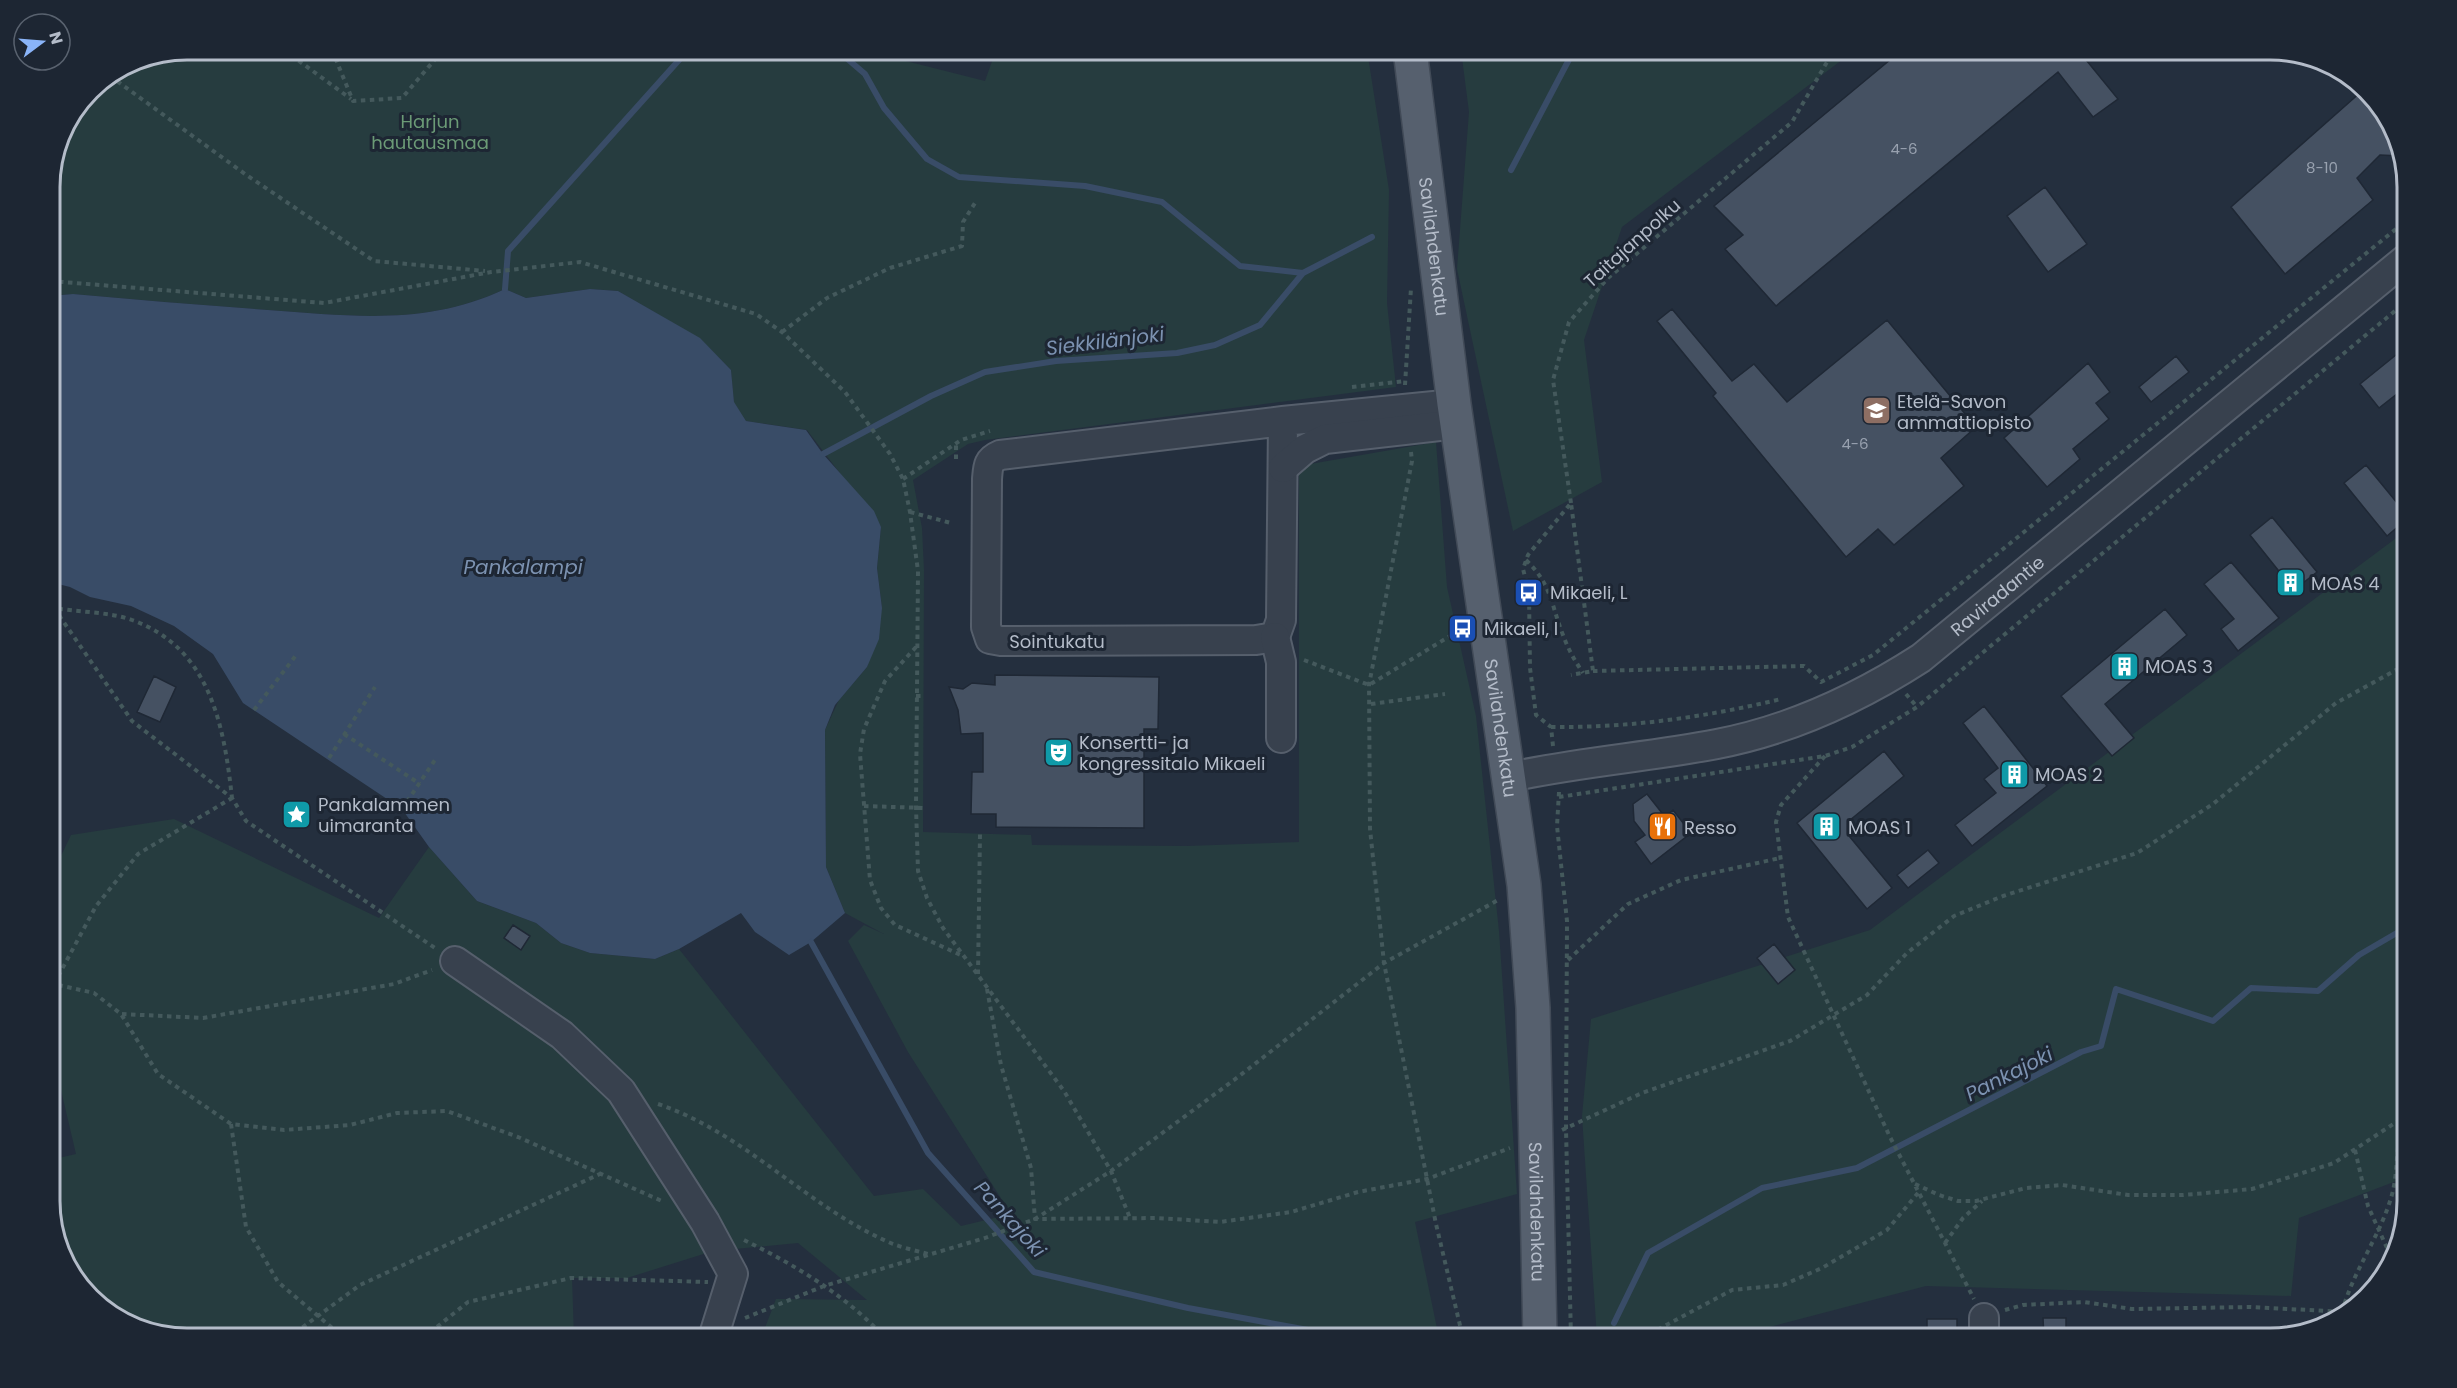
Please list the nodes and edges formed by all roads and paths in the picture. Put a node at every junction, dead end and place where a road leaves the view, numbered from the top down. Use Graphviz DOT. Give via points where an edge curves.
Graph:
graph roads {
  1 [pos="298,60"];
  2 [pos="336,60"];
  3 [pos="434,60"];
  4 [pos="1411,60"];
  5 [pos="1828,60"];
  6 [pos="116,81"];
  7 [pos="353,100"];
  8 [pos="975,203"];
  9 [pos="2397,228"];
  10 [pos="2397,266"];
  11 [pos="491,272"];
  12 [pos="1412,281"];
  13 [pos="60,282"];
  14 [pos="782,332"];
  15 [pos="1456,414"];
  16 [pos="1408,419"];
  17 [pos="1283,420"];
  18 [pos="956,444"];
  19 [pos="956,459"];
  20 [pos="1282,468"];
  21 [pos="1571,503"];
  22 [pos="910,512"];
  23 [pos="951,523"];
  24 [pos="1526,560"];
  25 [pos="60,608"];
  26 [pos="60,618"];
  27 [pos="1463,628"];
  28 [pos="1275,637"];
  29 [pos="916,646"];
  30 [pos="297,654"];
  31 [pos="1299,658"];
  32 [pos="2397,669"];
  33 [pos="1593,671"];
  34 [pos="1583,673"];
  35 [pos="1571,675"];
  36 [pos="1821,682"];
  37 [pos="1369,685"];
  38 [pos="375,687"];
  39 [pos="1811,688"];
  40 [pos="1445,694"];
  41 [pos="916,696"];
  42 [pos="923,696"];
  43 [pos="1791,696"];
  44 [pos="1371,704"];
  45 [pos="254,710"];
  46 [pos="1551,727"];
  47 [pos="344,734"];
  48 [pos="1281,738"];
  49 [pos="1825,756"];
  50 [pos="328,758"];
  51 [pos="438,758"];
  52 [pos="1555,767"];
  53 [pos="1510,777"];
  54 [pos="420,784"];
  55 [pos="232,798"];
  56 [pos="864,806"];
  57 [pos="916,807"];
  58 [pos="925,808"];
  59 [pos="402,809"];
  60 [pos="980,834"];
  61 [pos="1780,858"];
  62 [pos="1524,885"];
  63 [pos="963,956"];
  64 [pos="1568,960"];
  65 [pos="455,961"];
  66 [pos="1384,963"];
  67 [pos="60,971"];
  68 [pos="978,976"];
  69 [pos="60,987"];
  70 [pos="987,988"];
  71 [pos="121,1014"];
  72 [pos="1834,1017"];
  73 [pos="621,1091"];
  74 [pos="2397,1123"];
  75 [pos="231,1124"];
  76 [pos="1552,1133"];
  77 [pos="2355,1150"];
  78 [pos="2397,1165"];
  79 [pos="1111,1171"];
  80 [pos="603,1173"];
  81 [pos="2395,1176"];
  82 [pos="1427,1179"];
  83 [pos="1914,1184"];
  84 [pos="1918,1192"];
  85 [pos="1983,1199"];
  86 [pos="1130,1218"];
  87 [pos="1035,1219"];
  88 [pos="705,1222"];
  89 [pos="2379,1232"];
  90 [pos="1945,1243"];
  91 [pos="2387,1249"];
  92 [pos="930,1254"];
  93 [pos="731,1278"];
  94 [pos="824,1286"];
  95 [pos="1555,1298"];
  96 [pos="2346,1303"];
  97 [pos="2333,1311"];
  98 [pos="320,1316"];
  99 [pos="745,1318"];
  100 [pos="303,1328"];
  101 [pos="333,1328"];
  102 [pos="436,1328"];
  103 [pos="716,1328"];
  104 [pos="873,1328"];
  105 [pos="1460,1328"];
  106 [pos="1544,1328"];
  107 [pos="1567,1328"];
  108 [pos="1661,1328"];
  109 [pos="1984,1328"];
  1 -- 7 [label="path"];
  2 -- 7 [label="path"];
  3 -- 7 [label="path" via="402,98"];
  4 -- 15 [label="main road, Savilahdenkatu"];
  5 -- 21 [label="path, Taitajanpolku" via="1792,122 1608,278 1569,322 1553,380"];
  6 -- 11 [label="path" via="374,261"];
  8 -- 14 [label="path" via="963,222 962,246 891,268 827,298"];
  9 -- 36 [label="path" via="1873,655"];
  10 -- 52 [label="street, Raviradantie" via="1921,658 1892,677 1837,706 1780,728 1718,744"];
  11 -- 13 [label="path" via="324,303"];
  11 -- 14 [label="path" via="580,262 756,314"];
  12 -- 16 [label="path" via="1405,381"];
  14 -- 22 [label="path" via="845,392 890,454 903,479"];
  15 -- 16 [label="street, Sointukatu"];
  15 -- 53 [label="main road, Savilahdenkatu"];
  16 -- 17 [label="street, Sointukatu"];
  16 -- 20 [label="street" via="1325,439"];
  16 -- 37 [label="path" via="1412,461"];
  17 -- 20 [label="street"];
  17 -- 28 [label="street, Sointukatu" via="1000,455 988,464 987,478 986,627 990,639"];
  18 -- 19 [label="path"];
  20 -- 28 [label="street" via="1281,620"];
  21 -- 24 [label="path"];
  21 -- 33 [label="path, Taitajanpolku"];
  22 -- 23 [label="path"];
  22 -- 29 [label="path" via="918,571"];
  24 -- 34 [label="path" via="1542,575 1562,635"];
  24 -- 46 [label="path" via="1523,569 1529,592 1530,668 1536,715"];
  25 -- 55 [label="path" via="131,619 168,640 200,673 217,709"];
  26 -- 55 [label="path" via="132,721"];
  27 -- 37 [label="path"];
  28 -- 48 [label="street" via="1281,662"];
  29 -- 41 [label="path"];
  29 -- 56 [label="path" via="885,681 864,729 860,754"];
  30 -- 45 [label="path"];
  31 -- 37 [label="path"];
  32 -- 72 [label="path" via="2336,703 2213,804 2137,853 1954,916 1907,953 1867,995"];
  33 -- 34 [label="path"];
  33 -- 36 [label="path" via="1804,666"];
  34 -- 35 [label="path"];
  36 -- 39 [label="path"];
  37 -- 44 [label="path"];
  38 -- 47 [label="path"];
  40 -- 44 [label="path"];
  41 -- 42 [label="path"];
  41 -- 57 [label="path"];
  43 -- 46 [label="path" via="1726,712 1591,727"];
  44 -- 66 [label="path" via="1370,829"];
  46 -- 52 [label="path"];
  47 -- 50 [label="path"];
  47 -- 54 [label="path"];
  49 -- 61 [label="path" via="1781,805 1776,822"];
  51 -- 54 [label="path"];
  52 -- 53 [label="street, Raviradantie"];
  52 -- 64 [label="path"];
  53 -- 62 [label="main road, Savilahdenkatu"];
  54 -- 59 [label="path"];
  55 -- 65 [label="path" via="246,821"];
  55 -- 67 [label="path" via="138,854 96,906"];
  56 -- 57 [label="path"];
  56 -- 63 [label="path" via="870,880 881,908 896,925"];
  57 -- 58 [label="path"];
  57 -- 63 [label="path" via="918,871 927,898"];
  60 -- 68 [label="path"];
  61 -- 64 [label="path" via="1682,880 1628,904"];
  61 -- 72 [label="path" via="1788,917"];
  62 -- 66 [label="path"];
  62 -- 76 [label="main road, Savilahdenkatu" via="1533,1008"];
  63 -- 68 [label="path"];
  64 -- 76 [label="path"];
  65 -- 71 [label="path" via="394,984 203,1018"];
  65 -- 73 [label="street" via="562,1035"];
  66 -- 79 [label="path"];
  66 -- 82 [label="path"];
  68 -- 70 [label="path"];
  69 -- 71 [label="path" via="94,993"];
  70 -- 79 [label="path" via="1064,1091"];
  70 -- 87 [label="path" via="1001,1065 1032,1168"];
  71 -- 75 [label="path" via="158,1074"];
  72 -- 76 [label="path" via="1790,1041 1642,1093"];
  72 -- 83 [label="path"];
  73 -- 88 [label="street"];
  73 -- 92 [label="path" via="674,1109 740,1144 842,1216 893,1244"];
  74 -- 77 [label="path"];
  75 -- 80 [label="path" via="284,1130 350,1125 397,1113 447,1110"];
  75 -- 98 [label="path" via="246,1227 278,1282"];
  76 -- 82 [label="path"];
  76 -- 95 [label="main road, Savilahdenkatu"];
  76 -- 95 [label="path"];
  77 -- 85 [label="path" via="2334,1163 2252,1189 2128,1195 2061,1185 2026,1188"];
  77 -- 89 [label="path" via="2368,1206"];
  78 -- 81 [label="path"];
  79 -- 86 [label="path"];
  79 -- 87 [label="path"];
  80 -- 88 [label="path"];
  80 -- 98 [label="path" via="360,1285"];
  81 -- 89 [label="path"];
  82 -- 86 [label="path" via="1358,1192 1291,1212 1220,1222"];
  82 -- 105 [label="path"];
  83 -- 84 [label="path"];
  83 -- 85 [label="path" via="1958,1201"];
  84 -- 90 [label="path"];
  84 -- 108 [label="path" via="1887,1230 1822,1268 1783,1285 1732,1290"];
  85 -- 90 [label="path"];
  86 -- 87 [label="path"];
  87 -- 92 [label="path"];
  88 -- 93 [label="street"];
  88 -- 94 [label="path" via="779,1257"];
  89 -- 91 [label="path"];
  89 -- 96 [label="path" via="2348,1288"];
  90 -- 109 [label="path"];
  92 -- 94 [label="path"];
  93 -- 102 [label="path" via="571,1278 468,1302"];
  93 -- 103 [label="street"];
  94 -- 99 [label="path"];
  94 -- 104 [label="path"];
  95 -- 106 [label="main road, Savilahdenkatu"];
  95 -- 107 [label="path"];
  97 -- 109 [label="path" via="2250,1307 2132,1309 2084,1302 2023,1305"];
  98 -- 100 [label="path"];
  98 -- 101 [label="path"];
}
